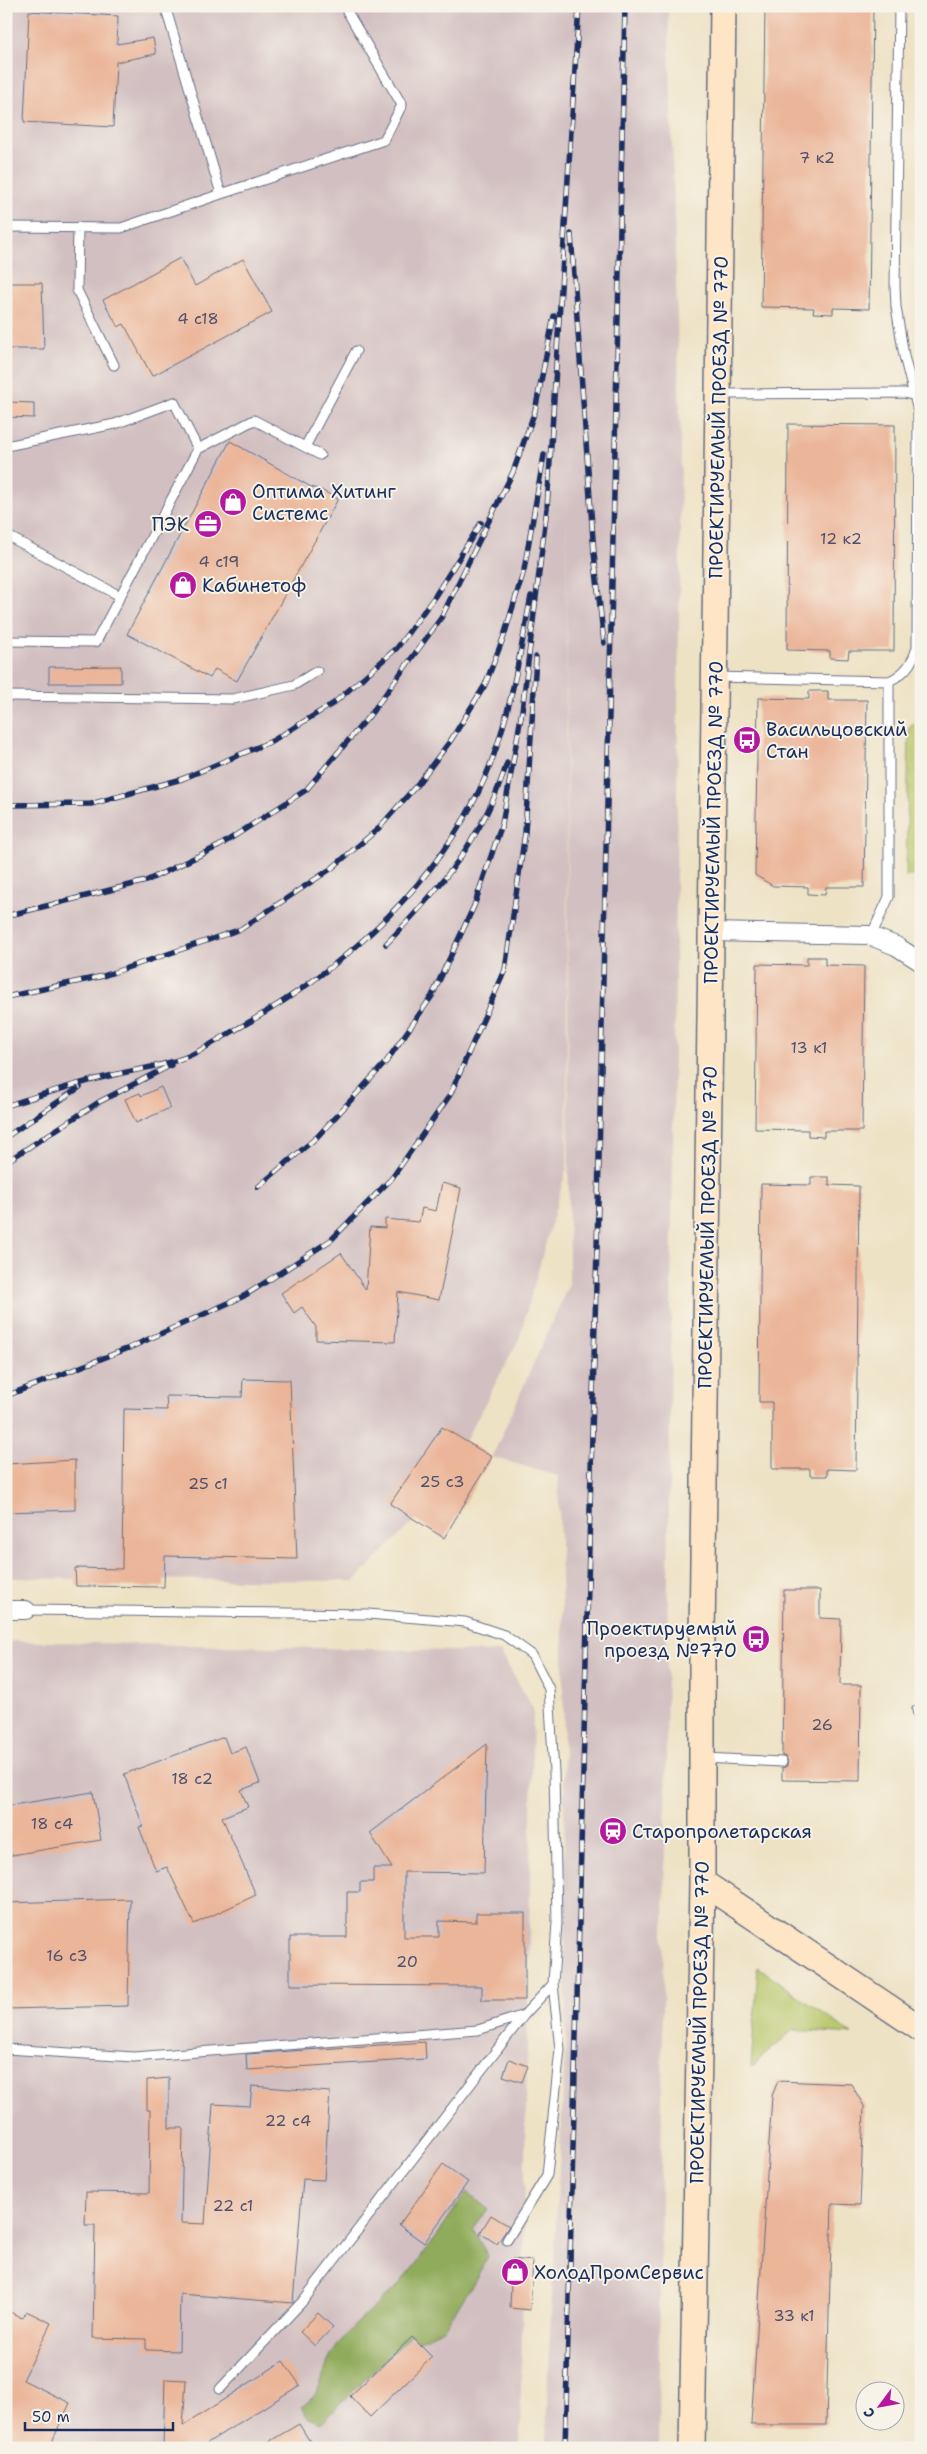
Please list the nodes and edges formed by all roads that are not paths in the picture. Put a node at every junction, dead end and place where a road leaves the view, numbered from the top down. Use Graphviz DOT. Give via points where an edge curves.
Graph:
graph roads {
  1 [pos="165,6"];
  2 [pos="344,6"];
  3 [pos="723,6"];
  4 [pos="900,6"];
  5 [pos="221,194"];
  6 [pos="6,227"];
  7 [pos="78,227"];
  8 [pos="356,351"];
  9 [pos="114,365"];
  10 [pos="718,394"];
  11 [pos="918,396"];
  12 [pos="6,446"];
  13 [pos="305,447"];
  14 [pos="198,448"];
  15 [pos="320,455"];
  16 [pos="6,535"];
  17 [pos="120,596"];
  18 [pos="6,641"];
  19 [pos="317,671"];
  20 [pos="715,677"];
  21 [pos="888,681"];
  22 [pos="6,696"];
  23 [pos="711,932"];
  24 [pos="871,936"];
  25 [pos="921,962"];
  26 [pos="6,1610"];
  27 [pos="26,1610"];
  28 [pos="921,1708"];
  29 [pos="921,1725"];
  30 [pos="702,1758"];
  31 [pos="782,1762"];
  32 [pos="702,1882"];
  33 [pos="552,1984"];
  34 [pos="524,2015"];
  35 [pos="921,2029"];
  36 [pos="6,2049"];
  37 [pos="507,2240"];
  38 [pos="220,2389"];
  39 [pos="692,2448"];
  1 -- 5 [label="lane"];
  2 -- 5 [label="lane" via="402,105 384,140"];
  3 -- 10 [label="street, ПРОЕКТИРУЕМЫЙ ПРОЕЗД № 770"];
  4 -- 11 [label="lane" via="896,308 904,356"];
  5 -- 7 [label="lane" via="121,228"];
  6 -- 7 [label="lane"];
  7 -- 9 [label="lane" via="78,290"];
  8 -- 13 [label="lane"];
  10 -- 11 [label="lane" via="904,392"];
  10 -- 20 [label="street, ПРОЕКТИРУЕМЫЙ ПРОЕЗД № 770"];
  11 -- 21 [label="lane" via="917,648 910,664 898,677"];
  12 -- 14 [label="lane" via="115,424 174,402"];
  13 -- 14 [label="lane" via="254,420"];
  13 -- 15 [label="lane"];
  14 -- 17 [label="lane"];
  16 -- 17 [label="lane"];
  17 -- 18 [label="lane" via="96,642"];
  19 -- 22 [label="lane" via="294,685 234,699"];
  20 -- 21 [label="lane"];
  20 -- 23 [label="street, ПРОЕКТИРУЕМЫЙ ПРОЕЗД № 770"];
  21 -- 24 [label="lane" via="889,897"];
  23 -- 24 [label="street"];
  23 -- 30 [label="street, ПРОЕКТИРУЕМЫЙ ПРОЕЗД № 770"];
  24 -- 25 [label="street" via="896,946"];
  26 -- 27 [label="street"];
  27 -- 33 [label="lane" via="368,1614 466,1622 504,1635 532,1655 549,1689 557,1922"];
  28 -- 29 [label="lane" via="917,1710"];
  30 -- 31 [label="lane"];
  30 -- 32 [label="street, ПРОЕКТИРУЕМЫЙ ПРОЕЗД № 770"];
  32 -- 35 [label="street"];
  32 -- 39 [label="street, ПРОЕКТИРУЕМЫЙ ПРОЕЗД № 770"];
  33 -- 34 [label="lane"];
  33 -- 37 [label="lane" via="560,2049 547,2175"];
  34 -- 36 [label="lane" via="478,2030 134,2057"];
  34 -- 38 [label="lane" via="302,2302"];
}
